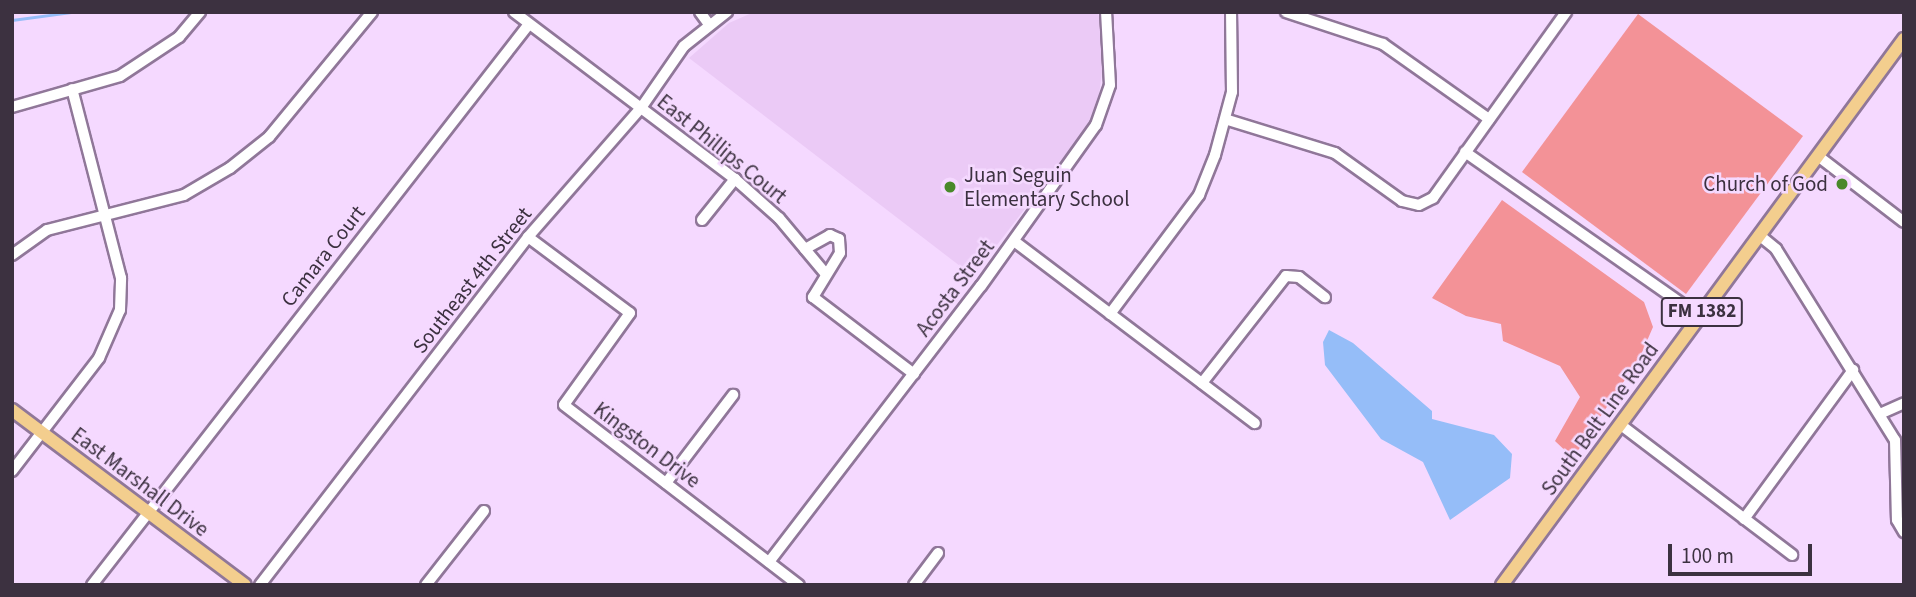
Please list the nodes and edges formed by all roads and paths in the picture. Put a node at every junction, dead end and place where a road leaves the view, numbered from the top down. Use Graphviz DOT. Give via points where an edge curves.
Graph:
graph roads {
  1 [pos="200,12"];
  2 [pos="372,12"];
  3 [pos="514,12"];
  4 [pos="700,12"];
  5 [pos="727,12"];
  6 [pos="1106,12"];
  7 [pos="1231,12"];
  8 [pos="1286,12"];
  9 [pos="1549,12"];
  10 [pos="1563,16"];
  11 [pos="708,23"];
  12 [pos="529,24"];
  13 [pos="1904,39"];
  14 [pos="72,89"];
  15 [pos="12,107"];
  16 [pos="641,108"];
  17 [pos="1489,119"];
  18 [pos="1228,120"];
  19 [pos="1465,152"];
  20 [pos="1818,156"];
  21 [pos="735,180"];
  22 [pos="103,217"];
  23 [pos="702,220"];
  24 [pos="1904,222"];
  25 [pos="1759,235"];
  26 [pos="528,237"];
  27 [pos="1014,241"];
  28 [pos="805,250"];
  29 [pos="12,255"];
  30 [pos="825,273"];
  31 [pos="1325,297"];
  32 [pos="1110,314"];
  33 [pos="1699,316"];
  34 [pos="1853,370"];
  35 [pos="914,373"];
  36 [pos="1202,383"];
  37 [pos="733,395"];
  38 [pos="1904,403"];
  39 [pos="12,410"];
  40 [pos="1882,414"];
  41 [pos="1255,423"];
  42 [pos="1621,425"];
  43 [pos="42,433"];
  44 [pos="12,471"];
  45 [pos="666,483"];
  46 [pos="484,511"];
  47 [pos="148,512"];
  48 [pos="1744,519"];
  49 [pos="1904,532"];
  50 [pos="938,553"];
  51 [pos="1792,555"];
  52 [pos="769,562"];
  53 [pos="92,585"];
  54 [pos="245,585"];
  55 [pos="260,585"];
  56 [pos="426,585"];
  57 [pos="799,585"];
  58 [pos="914,585"];
  59 [pos="1502,585"];
  1 -- 14 [label="street" via="155,56 120,76"];
  2 -- 22 [label="street" via="270,137 230,169 184,195"];
  3 -- 12 [label="street, East Phillips Court"];
  4 -- 11 [label="street"];
  5 -- 11 [label="street, Southeast 4th Street"];
  6 -- 27 [label="street, Acosta Street" via="1110,85 1096,125"];
  7 -- 18 [label="street"];
  8 -- 17 [label="street" via="1383,44"];
  9 -- 10 [label="street"];
  10 -- 17 [label="street"];
  11 -- 16 [label="street, Southeast 4th Street" via="684,46"];
  12 -- 16 [label="street, East Phillips Court"];
  12 -- 47 [label="street, Camara Court"];
  13 -- 20 [label="main road, South Belt Line Road / FM 1382"];
  14 -- 15 [label="street"];
  14 -- 22 [label="street"];
  16 -- 21 [label="street, East Phillips Court"];
  16 -- 26 [label="street, Southeast 4th Street"];
  17 -- 19 [label="street"];
  18 -- 19 [label="street" via="1335,153 1402,201 1419,205 1433,198"];
  18 -- 32 [label="street" via="1199,195"];
  19 -- 33 [label="street"];
  20 -- 24 [label="street"];
  20 -- 25 [label="main road, South Belt Line Road / FM 1382"];
  21 -- 23 [label="street"];
  21 -- 28 [label="street, East Phillips Court"];
  22 -- 29 [label="street" via="47,230"];
  22 -- 43 [label="street" via="121,278 113,335"];
  25 -- 33 [label="main road, South Belt Line Road / FM 1382"];
  25 -- 34 [label="street" via="1776,249"];
  26 -- 45 [label="street, Kingston Drive" via="630,313 564,405"];
  26 -- 55 [label="street, Southeast 4th Street"];
  27 -- 32 [label="street"];
  27 -- 35 [label="street, Acosta Street"];
  28 -- 30 [label="street, East Phillips Court"];
  28 -- 30 [label="street" via="830,236 839,239 840,254"];
  30 -- 35 [label="street" via="813,297"];
  31 -- 36 [label="street" via="1299,276 1286,276"];
  32 -- 36 [label="street"];
  33 -- 42 [label="main road, South Belt Line Road / FM 1382"];
  34 -- 40 [label="street"];
  34 -- 48 [label="street"];
  35 -- 52 [label="street, Acosta Street"];
  36 -- 41 [label="street"];
  37 -- 45 [label="street"];
  38 -- 40 [label="street"];
  39 -- 43 [label="main road, East Marshall Drive"];
  40 -- 49 [label="street" via="1895,440 1897,520"];
  42 -- 48 [label="street"];
  42 -- 59 [label="main road, South Belt Line Road / FM 1382"];
  43 -- 44 [label="street"];
  43 -- 47 [label="main road, East Marshall Drive"];
  45 -- 52 [label="street, Kingston Drive"];
  46 -- 56 [label="street"];
  47 -- 53 [label="street, Camara Court"];
  47 -- 54 [label="main road, East Marshall Drive"];
  48 -- 51 [label="street"];
  50 -- 58 [label="street"];
  52 -- 57 [label="street, Kingston Drive"];
}
